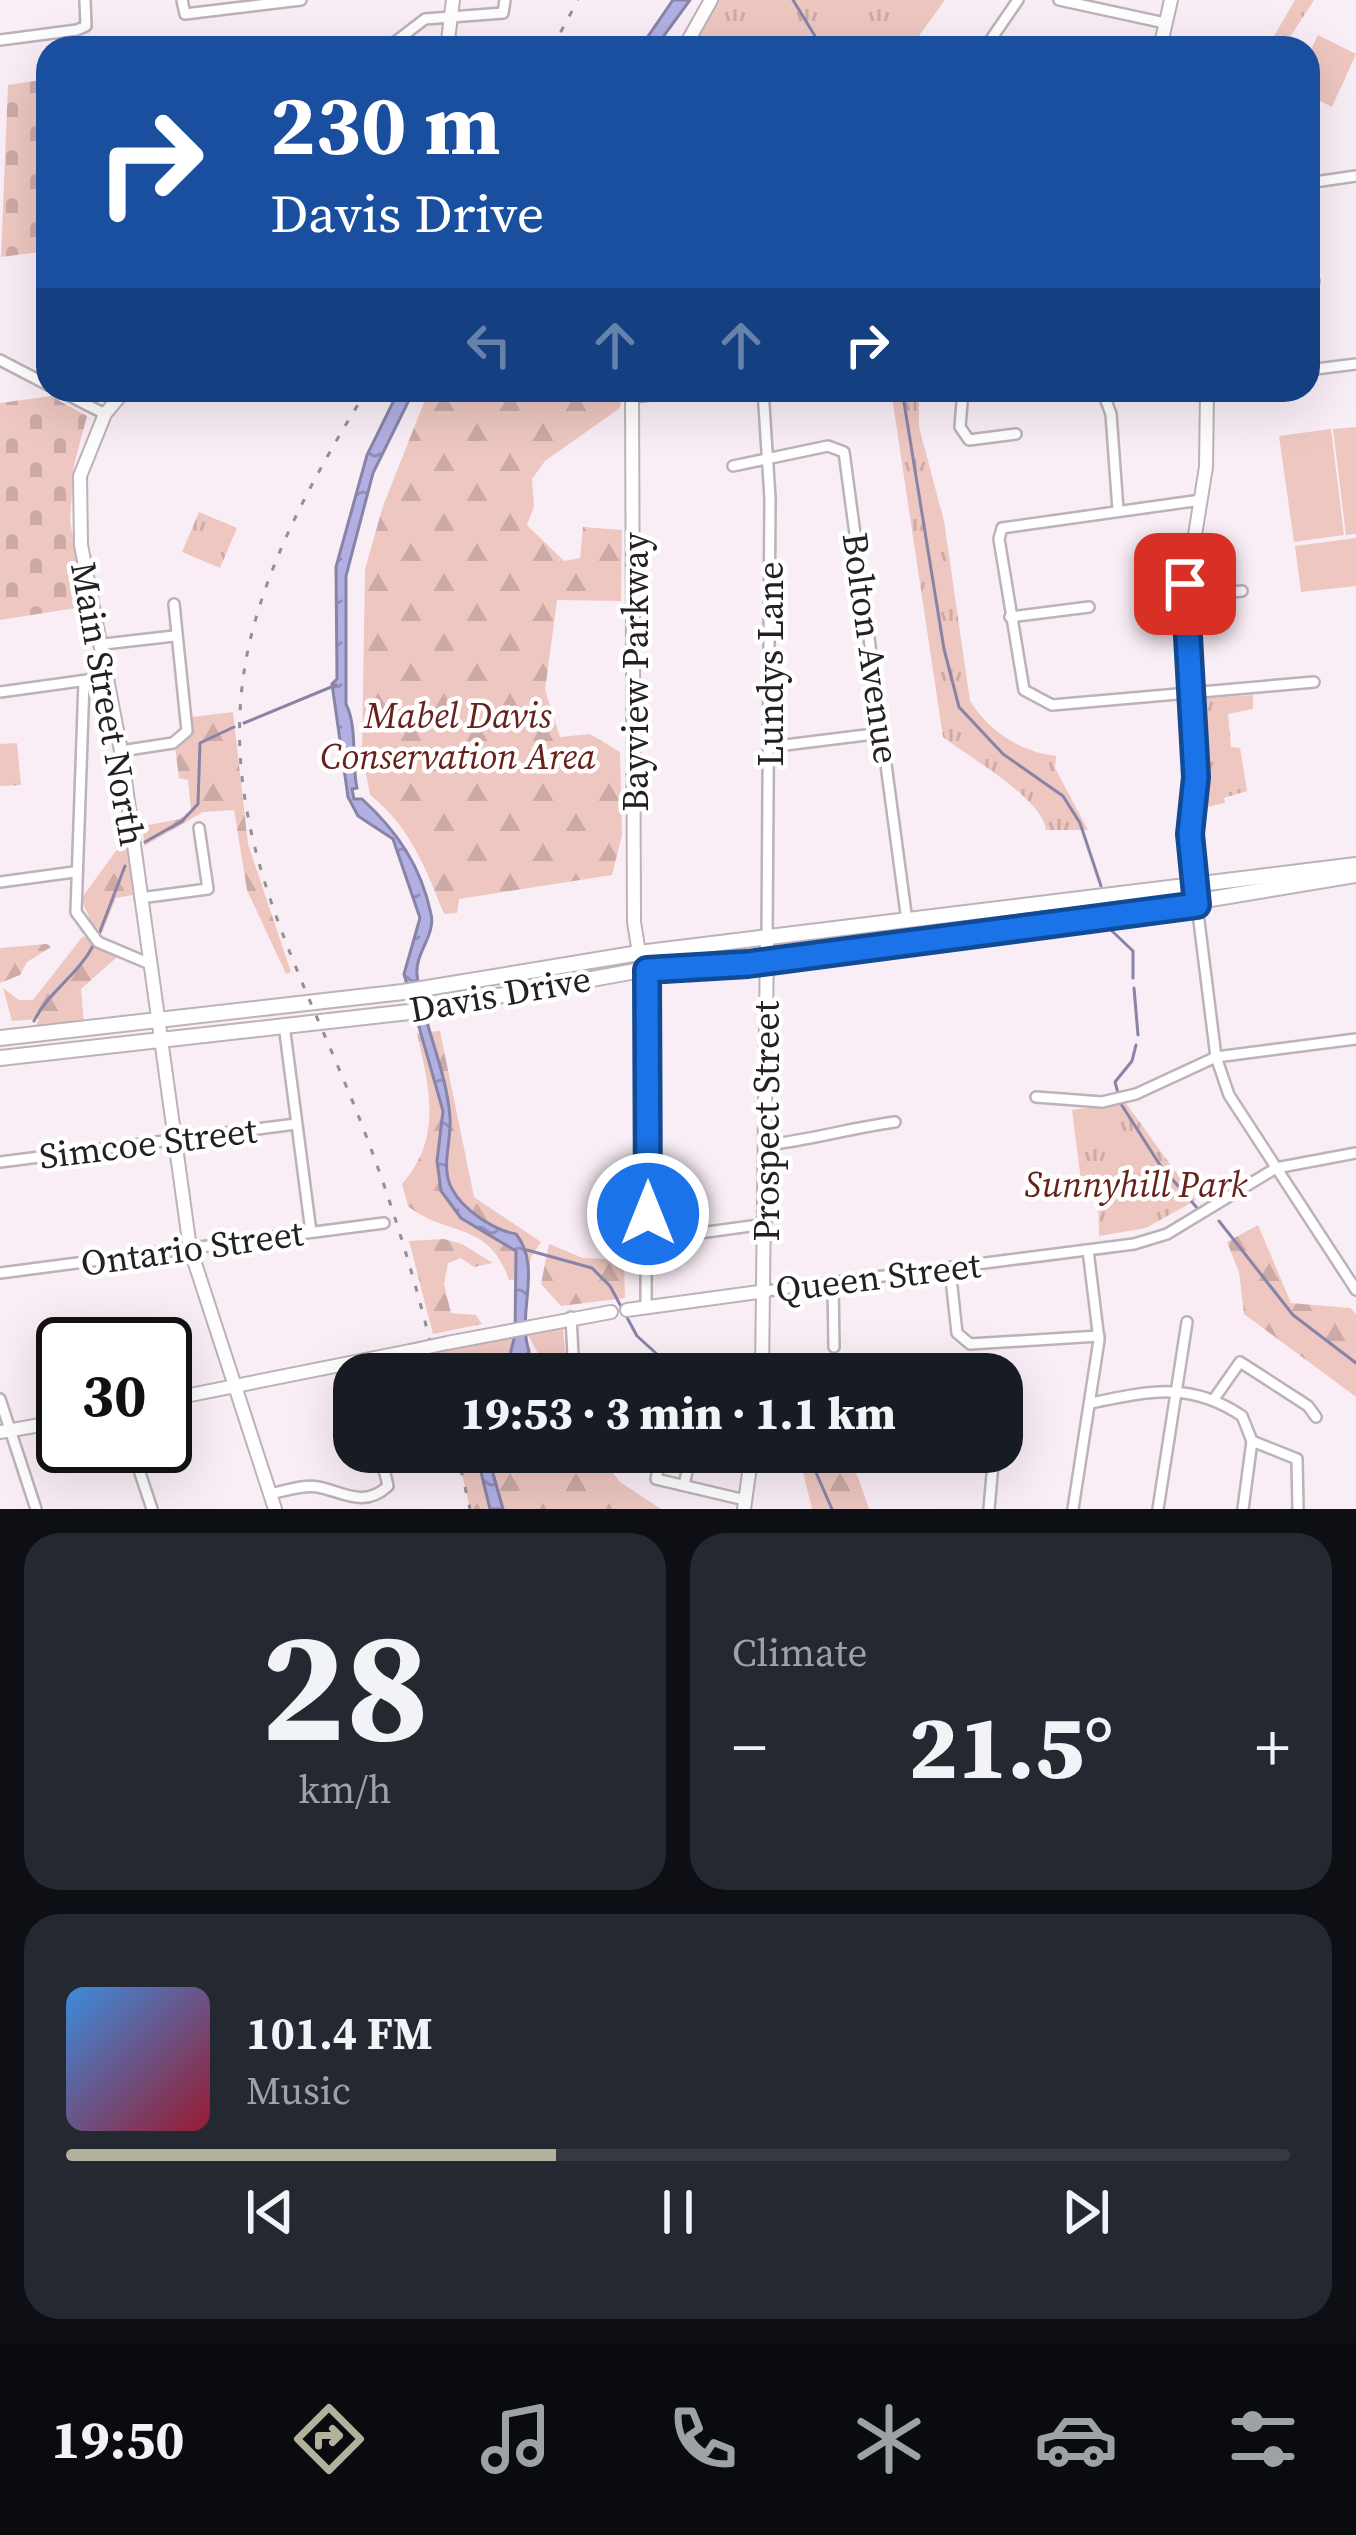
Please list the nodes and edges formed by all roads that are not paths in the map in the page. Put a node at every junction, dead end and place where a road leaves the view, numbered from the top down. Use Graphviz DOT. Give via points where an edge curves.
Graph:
graph roads {
  1 [pos="85,0"];
  2 [pos="182,0"];
  3 [pos="301,0"];
  4 [pos="453,0"];
  5 [pos="505,0"];
  6 [pos="711,0"];
  7 [pos="1018,0"];
  8 [pos="1059,0"];
  9 [pos="1171,0"];
  10 [pos="271,2"];
  11 [pos="451,20"];
  12 [pos="1165,23"];
  13 [pos="399,36"];
  14 [pos="449,36"];
  15 [pos="691,36"];
  16 [pos="993,36"];
  17 [pos="1162,36"];
  18 [pos="0,40"];
  19 [pos="1356,176"];
  20 [pos="1320,181"];
  21 [pos="0,360"];
  22 [pos="1356,364"];
  23 [pos="1320,368"];
  24 [pos="36,379"];
  25 [pos="86,402"];
  26 [pos="115,402"];
  27 [pos="632,402"];
  28 [pos="763,402"];
  29 [pos="961,402"];
  30 [pos="1106,402"];
  31 [pos="1206,402"];
  32 [pos="105,414"];
  33 [pos="1016,434"];
  34 [pos="769,463"];
  35 [pos="733,466"];
  36 [pos="1201,500"];
  37 [pos="1118,510"];
  38 [pos="1242,590"];
  39 [pos="1185,597"];
  40 [pos="174,604"];
  41 [pos="1090,607"];
  42 [pos="1010,617"];
  43 [pos="175,636"];
  44 [pos="104,644"];
  45 [pos="109,677"];
  46 [pos="84,681"];
  47 [pos="1314,682"];
  48 [pos="1192,690"];
  49 [pos="0,692"];
  50 [pos="882,733"];
  51 [pos="769,747"];
  52 [pos="121,751"];
  53 [pos="199,828"];
  54 [pos="1356,865"];
  55 [pos="74,872"];
  56 [pos="1356,875"];
  57 [pos="0,883"];
  58 [pos="1195,884"];
  59 [pos="140,898"];
  60 [pos="1197,905"];
  61 [pos="908,922"];
  62 [pos="767,939"];
  63 [pos="639,953"];
  64 [pos="767,961"];
  65 [pos="151,964"];
  66 [pos="647,970"];
  67 [pos="284,1025"];
  68 [pos="159,1027"];
  69 [pos="0,1038"];
  70 [pos="1356,1040"];
  71 [pos="1216,1057"];
  72 [pos="0,1058"];
  73 [pos="1036,1097"];
  74 [pos="895,1123"];
  75 [pos="296,1124"];
  76 [pos="173,1138"];
  77 [pos="766,1145"];
  78 [pos="1356,1153"];
  79 [pos="0,1162"];
  80 [pos="1276,1168"];
  81 [pos="384,1223"];
  82 [pos="766,1224"];
  83 [pos="311,1232"];
  84 [pos="648,1240"];
  85 [pos="190,1248"];
  86 [pos="1088,1250"];
  87 [pos="950,1269"];
  88 [pos="0,1273"];
  89 [pos="832,1283"];
  90 [pos="1356,1290"];
  91 [pos="766,1291"];
  92 [pos="646,1307"];
  93 [pos="627,1310"];
  94 [pos="611,1312"];
  95 [pos="572,1317"];
  96 [pos="1187,1322"];
  97 [pos="1099,1336"];
  98 [pos="834,1347"];
  99 [pos="401,1353"];
  100 [pos="573,1353"];
  101 [pos="763,1353"];
  102 [pos="333,1366"];
  103 [pos="233,1385"];
  104 [pos="1177,1390"];
  105 [pos="192,1394"];
  106 [pos="0,1399"];
  107 [pos="1214,1399"];
  108 [pos="1091,1403"];
  109 [pos="1316,1417"];
  110 [pos="36,1425"];
  111 [pos="5,1431"];
  112 [pos="1252,1441"];
  113 [pos="140,1473"];
  114 [pos="385,1473"];
  115 [pos="657,1473"];
  116 [pos="687,1473"];
  117 [pos="749,1473"];
  118 [pos="992,1473"];
  119 [pos="685,1485"];
  120 [pos="269,1494"];
  121 [pos="744,1505"];
  122 [pos="36,1509"];
  123 [pos="152,1509"];
  124 [pos="274,1509"];
  125 [pos="989,1509"];
  126 [pos="1073,1509"];
  127 [pos="1158,1509"];
  128 [pos="1243,1509"];
  129 [pos="1298,1509"];
  1 -- 18 [label="street" via="86,26"];
  2 -- 10 [label="street" via="184,14"];
  3 -- 10 [label="street"];
  4 -- 11 [label="main road"];
  5 -- 11 [label="street" via="503,13"];
  6 -- 15 [label="main road"];
  7 -- 16 [label="street"];
  8 -- 12 [label="street"];
  9 -- 12 [label="main road"];
  11 -- 13 [label="street" via="410,25"];
  11 -- 14 [label="main road"];
  12 -- 17 [label="main road"];
  19 -- 20 [label="street"];
  21 -- 24 [label="street"];
  22 -- 23 [label="street"];
  25 -- 32 [label="street"];
  26 -- 32 [label="main road, Main Street North"];
  27 -- 63 [label="main road, Bayview Parkway"];
  28 -- 34 [label="street, Lundys Lane"];
  29 -- 33 [label="street" via="968,440"];
  30 -- 37 [label="street"];
  31 -- 36 [label="main road"];
  32 -- 44 [label="main road, Main Street North" via="80,476 77,509"];
  34 -- 35 [label="street"];
  34 -- 50 [label="street, Bolton Avenue" via="828,446 844,452"];
  34 -- 51 [label="street, Lundys Lane"];
  36 -- 37 [label="street"];
  36 -- 39 [label="main road"];
  37 -- 42 [label="street" via="1002,528"];
  38 -- 39 [label="street"];
  39 -- 48 [label="main road"];
  40 -- 43 [label="street"];
  41 -- 42 [label="street"];
  42 -- 48 [label="street" via="1019,677 1038,701"];
  43 -- 44 [label="street"];
  43 -- 52 [label="street" via="187,731 173,743"];
  44 -- 45 [label="main road, Main Street North"];
  45 -- 46 [label="street"];
  45 -- 52 [label="main road, Main Street North"];
  46 -- 49 [label="street"];
  46 -- 55 [label="street"];
  47 -- 48 [label="street"];
  48 -- 58 [label="main road"];
  50 -- 51 [label="street"];
  50 -- 61 [label="street, Bolton Avenue"];
  51 -- 62 [label="street, Lundys Lane"];
  52 -- 59 [label="main road, Main Street North"];
  53 -- 59 [label="street" via="208,890"];
  54 -- 58 [label="main road, Davis Drive"];
  55 -- 57 [label="street"];
  55 -- 65 [label="street" via="76,912 98,942"];
  56 -- 60 [label="main road, Davis Drive"];
  58 -- 60 [label="main road"];
  58 -- 61 [label="main road, Davis Drive"];
  59 -- 65 [label="main road, Main Street North"];
  60 -- 64 [label="main road, Davis Drive"];
  60 -- 71 [label="street"];
  61 -- 62 [label="main road, Davis Drive"];
  62 -- 63 [label="main road, Davis Drive"];
  62 -- 64 [label="main road, Prospect Street"];
  63 -- 68 [label="main road, Davis Drive"];
  64 -- 66 [label="main road, Davis Drive"];
  64 -- 77 [label="main road, Prospect Street"];
  65 -- 68 [label="main road, Main Street North"];
  66 -- 67 [label="main road, Davis Drive" via="410,1012"];
  66 -- 84 [label="street"];
  67 -- 68 [label="main road, Davis Drive"];
  67 -- 75 [label="street"];
  68 -- 69 [label="main road, Davis Drive"];
  68 -- 72 [label="main road, Davis Drive"];
  68 -- 76 [label="main road, Main Street North"];
  70 -- 71 [label="street"];
  71 -- 73 [label="street" via="1114,1100"];
  71 -- 80 [label="street" via="1238,1113"];
  74 -- 77 [label="street"];
  75 -- 76 [label="street, Simcoe Street"];
  75 -- 83 [label="street"];
  76 -- 79 [label="street, Simcoe Street"];
  76 -- 85 [label="main road, Main Street North"];
  77 -- 82 [label="main road, Prospect Street"];
  78 -- 80 [label="street, Queen Street"];
  80 -- 86 [label="street, Queen Street" via="1167,1234"];
  80 -- 90 [label="street"];
  81 -- 83 [label="street, Ontario Street"];
  82 -- 84 [label="street"];
  82 -- 91 [label="main road, Prospect Street"];
  83 -- 85 [label="street, Ontario Street"];
  84 -- 92 [label="street"];
  85 -- 88 [label="street, Ontario Street"];
  85 -- 103 [label="main road, Main Street North"];
  86 -- 87 [label="street, Queen Street"];
  86 -- 97 [label="street"];
  87 -- 89 [label="street, Queen Street"];
  87 -- 97 [label="street" via="957,1333 970,1344"];
  89 -- 91 [label="street, Queen Street"];
  89 -- 98 [label="street"];
  91 -- 92 [label="main road, Queen Street"];
  91 -- 101 [label="main road, Prospect Street"];
  92 -- 93 [label="main road, Queen Street"];
  93 -- 94 [label="street, Queen Street"];
  94 -- 95 [label="main road, Queen Street"];
  95 -- 99 [label="main road, Queen Street, bridge"];
  95 -- 100 [label="street"];
  96 -- 104 [label="street"];
  97 -- 108 [label="street"];
  102 -- 103 [label="main road, Queen Street"];
  103 -- 105 [label="main road"];
  103 -- 120 [label="main road, Main Street North"];
  104 -- 107 [label="street"];
  104 -- 108 [label="street"];
  104 -- 127 [label="street"];
  106 -- 111 [label="street"];
  107 -- 109 [label="street" via="1240,1362"];
  107 -- 112 [label="street" via="1242,1416"];
  108 -- 126 [label="street"];
  110 -- 111 [label="main road"];
  111 -- 122 [label="street"];
  112 -- 128 [label="street"];
  112 -- 129 [label="street" via="1297,1459"];
  113 -- 123 [label="street"];
  114 -- 120 [label="street" via="388,1486 375,1497 344,1501 317,1486"];
  115 -- 119 [label="street" via="656,1479"];
  116 -- 119 [label="street"];
  117 -- 121 [label="main road"];
  118 -- 125 [label="street"];
  119 -- 121 [label="street"];
  120 -- 124 [label="main road, Main Street North"];
}
